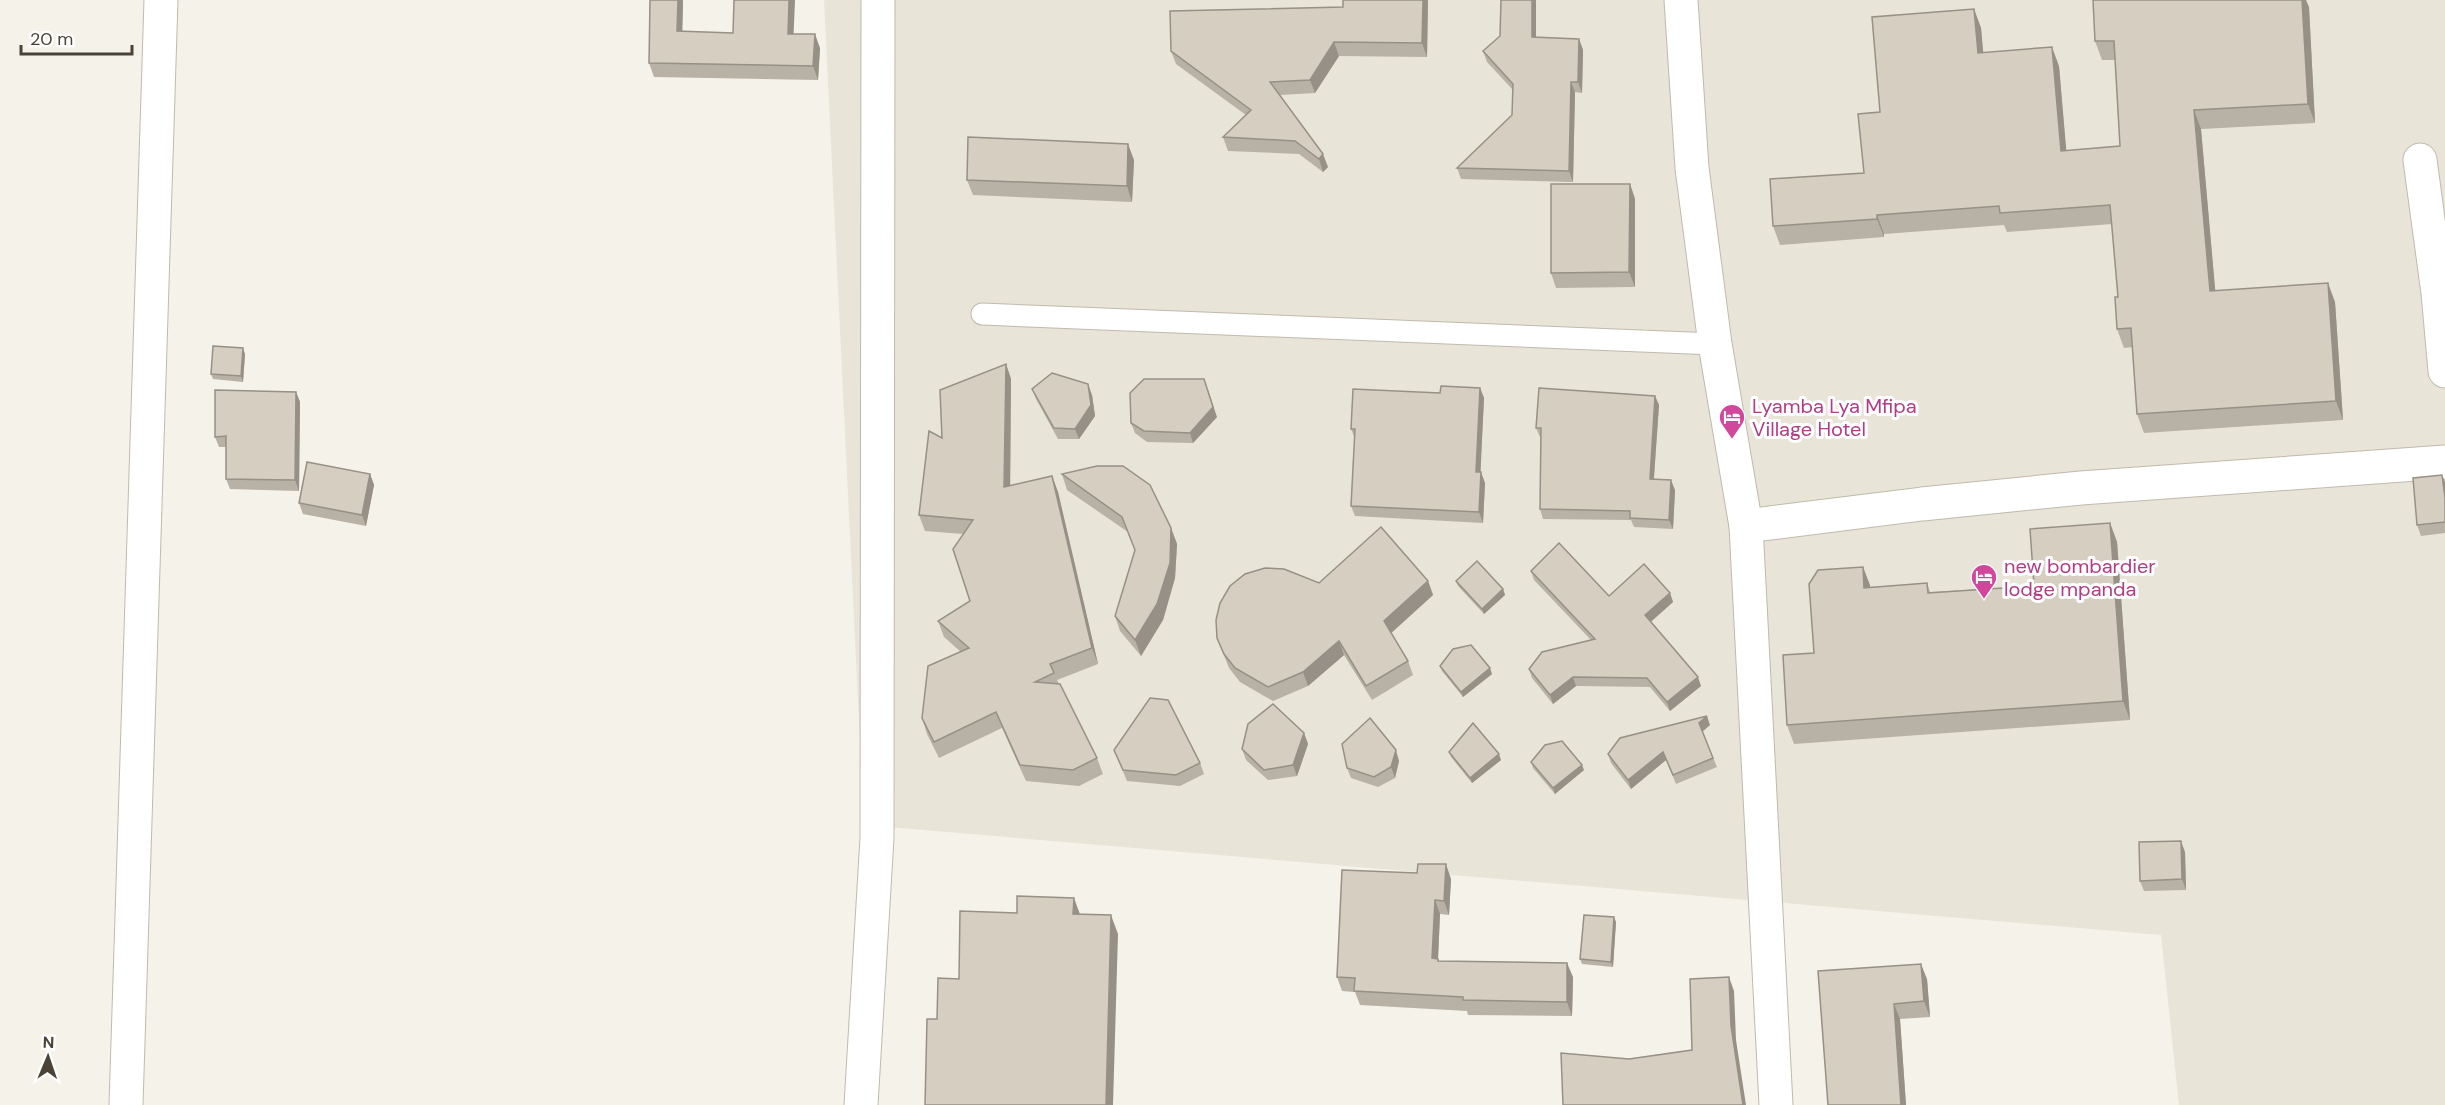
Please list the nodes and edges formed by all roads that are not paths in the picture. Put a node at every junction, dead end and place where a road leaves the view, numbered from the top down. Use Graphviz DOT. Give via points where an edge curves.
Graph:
graph roads {
  1 [pos="161,0"];
  2 [pos="878,0"];
  3 [pos="1681,0"];
  4 [pos="2420,160"];
  5 [pos="982,314"];
  6 [pos="1715,344"];
  7 [pos="2445,371"];
  8 [pos="2445,462"];
  9 [pos="1746,526"];
  10 [pos="126,1105"];
  11 [pos="861,1105"];
  12 [pos="1776,1105"];
  1 -- 10 [label="street"];
  2 -- 11 [label="street" via="877,838"];
  3 -- 6 [label="street" via="1692,168"];
  4 -- 7 [label="street"];
  5 -- 6 [label="lane"];
  6 -- 9 [label="street"];
  8 -- 9 [label="street" via="2080,488"];
  9 -- 12 [label="street"];
}
